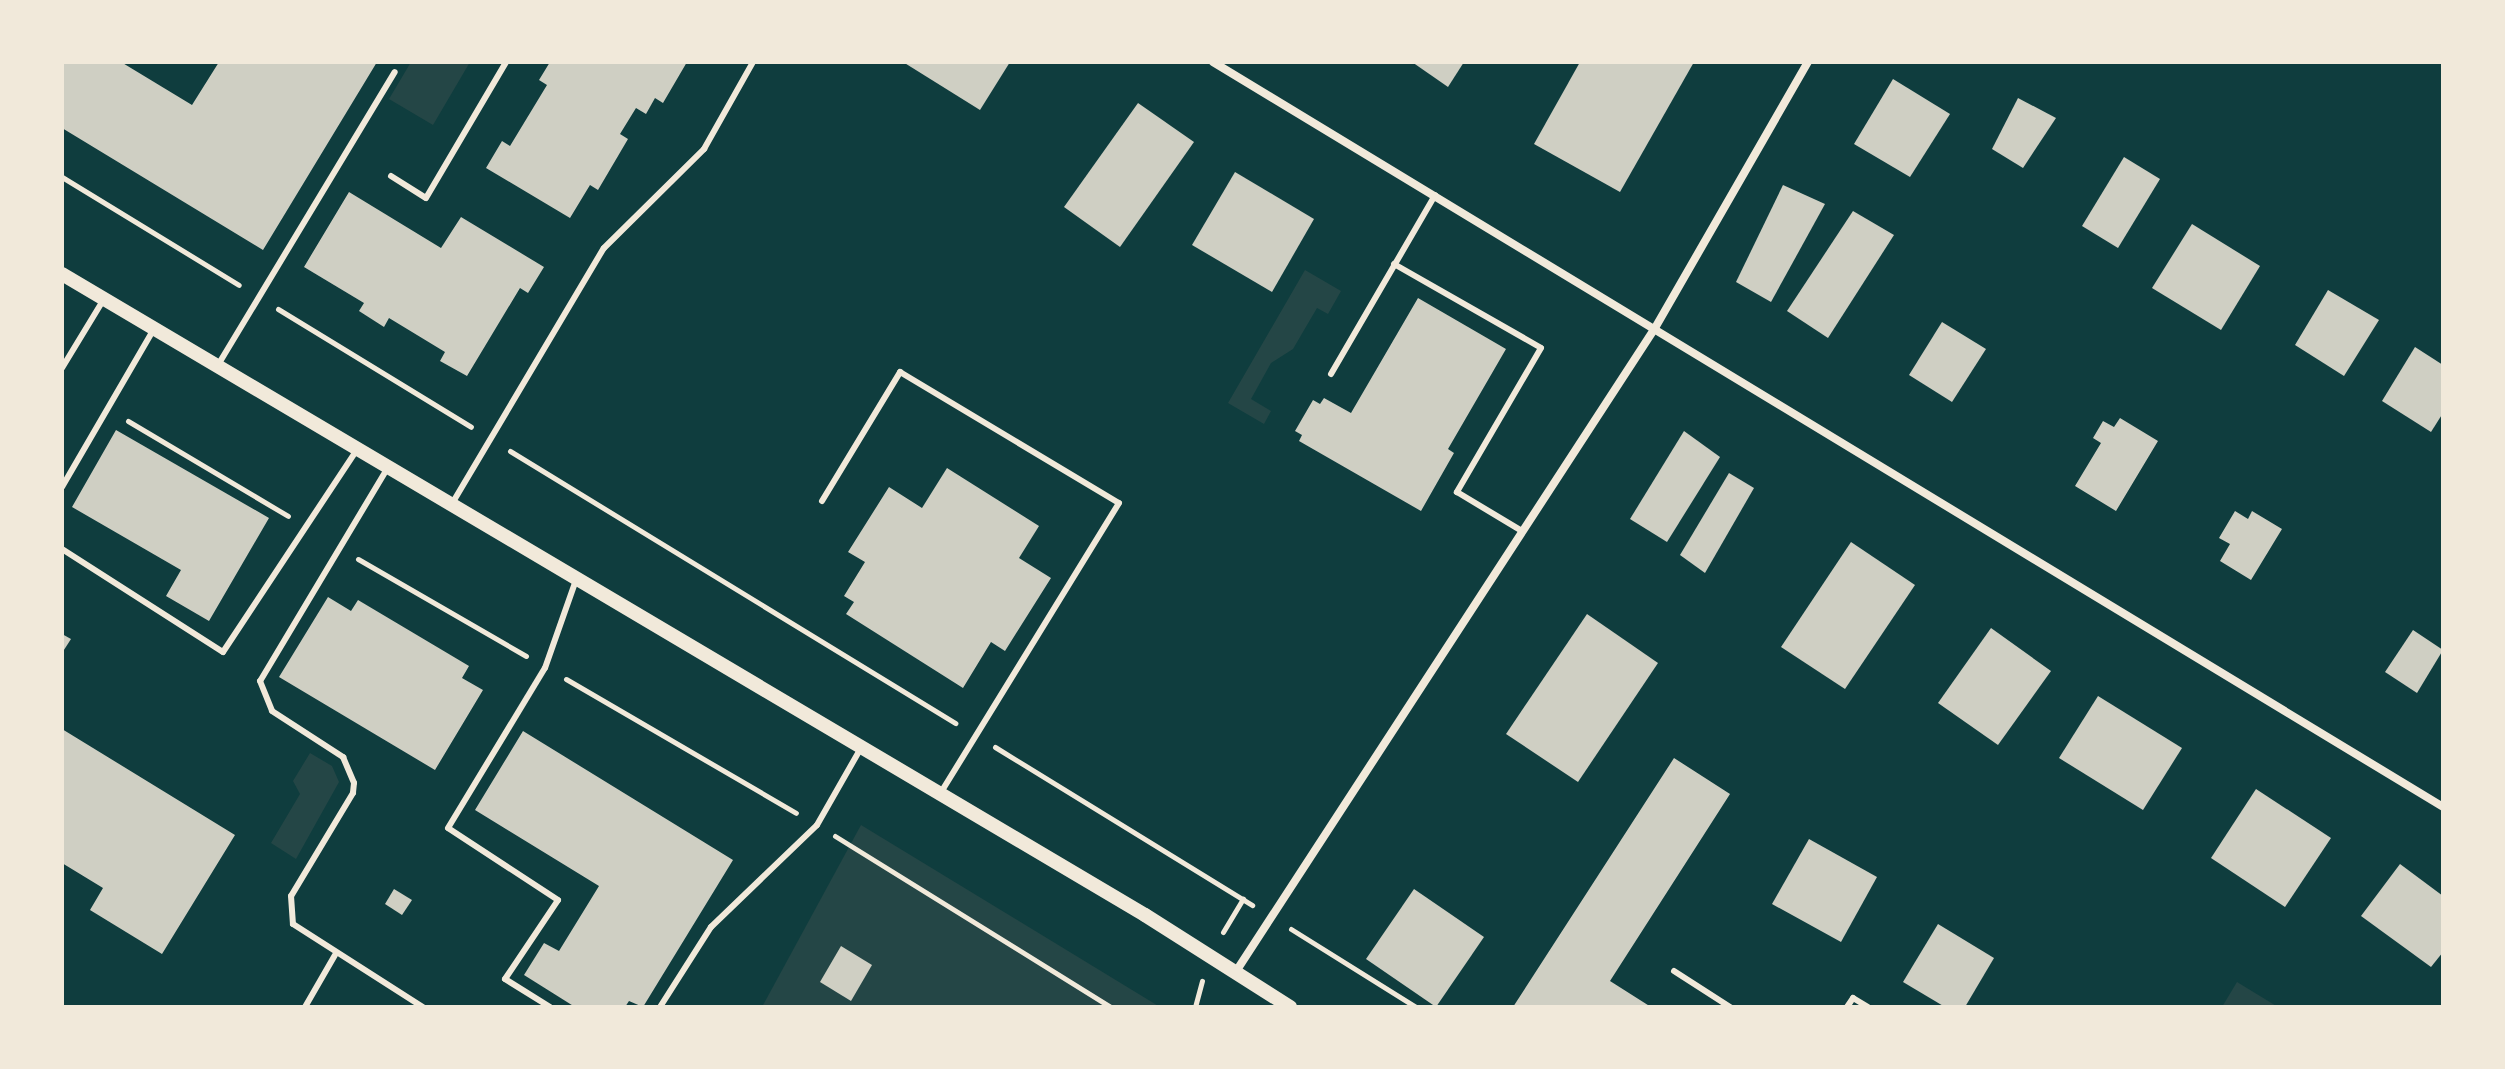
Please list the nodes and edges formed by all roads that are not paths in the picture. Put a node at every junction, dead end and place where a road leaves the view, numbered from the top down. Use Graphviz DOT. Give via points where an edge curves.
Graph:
graph roads {
  1 [pos="506,62"];
  2 [pos="753,62"];
  3 [pos="1213,62"];
  4 [pos="1808,62"];
  5 [pos="395,72"];
  6 [pos="391,176"];
  7 [pos="1435,195"];
  8 [pos="1394,264"];
  9 [pos="62,274"];
  10 [pos="104,299"];
  11 [pos="1655,328"];
  12 [pos="154,329"];
  13 [pos="218,365"];
  14 [pos="62,368"];
  15 [pos="1331,374"];
  16 [pos="357,449"];
  17 [pos="388,467"];
  18 [pos="62,487"];
  19 [pos="822,501"];
  20 [pos="451,505"];
  21 [pos="1522,531"];
  22 [pos="62,549"];
  23 [pos="576,580"];
  24 [pos="861,748"];
  25 [pos="940,794"];
  26 [pos="2443,807"];
  27 [pos="335,955"];
  28 [pos="1674,971"];
  29 [pos="1235,973"];
  30 [pos="305,1007"];
  31 [pos="423,1007"];
  32 [pos="550,1007"];
  33 [pos="660,1007"];
  34 [pos="1290,1007"];
  35 [pos="1730,1007"];
  36 [pos="1847,1007"];
  37 [pos="1868,1007"];
  1 -- 6 [label="lane" via="426,198"];
  2 -- 20 [label="lane" via="704,149 604,248"];
  3 -- 7 [label="street"];
  4 -- 11 [label="street"];
  5 -- 13 [label="lane"];
  7 -- 8 [label="lane"];
  7 -- 11 [label="street"];
  8 -- 15 [label="lane"];
  8 -- 21 [label="lane" via="1541,348 1457,492"];
  9 -- 10 [label="street"];
  10 -- 12 [label="street"];
  10 -- 14 [label="lane"];
  11 -- 21 [label="street"];
  11 -- 26 [label="street"];
  12 -- 13 [label="street"];
  12 -- 18 [label="lane"];
  13 -- 16 [label="street"];
  16 -- 17 [label="street"];
  16 -- 22 [label="lane" via="223,652"];
  17 -- 20 [label="street"];
  17 -- 27 [label="lane" via="260,681 272,711 343,757 352,773 353,793 289,905 298,932"];
  19 -- 25 [label="lane" via="900,372 1119,503"];
  20 -- 23 [label="street"];
  21 -- 29 [label="street"];
  23 -- 24 [label="street"];
  23 -- 32 [label="lane" via="545,668 448,828 558,900 505,979"];
  24 -- 25 [label="street"];
  24 -- 33 [label="lane" via="817,825 711,927"];
  25 -- 29 [label="street"];
  27 -- 30 [label="lane"];
  27 -- 31 [label="lane"];
  28 -- 35 [label="lane"];
  29 -- 34 [label="street"];
  36 -- 37 [label="lane" via="1853,998"];
}
